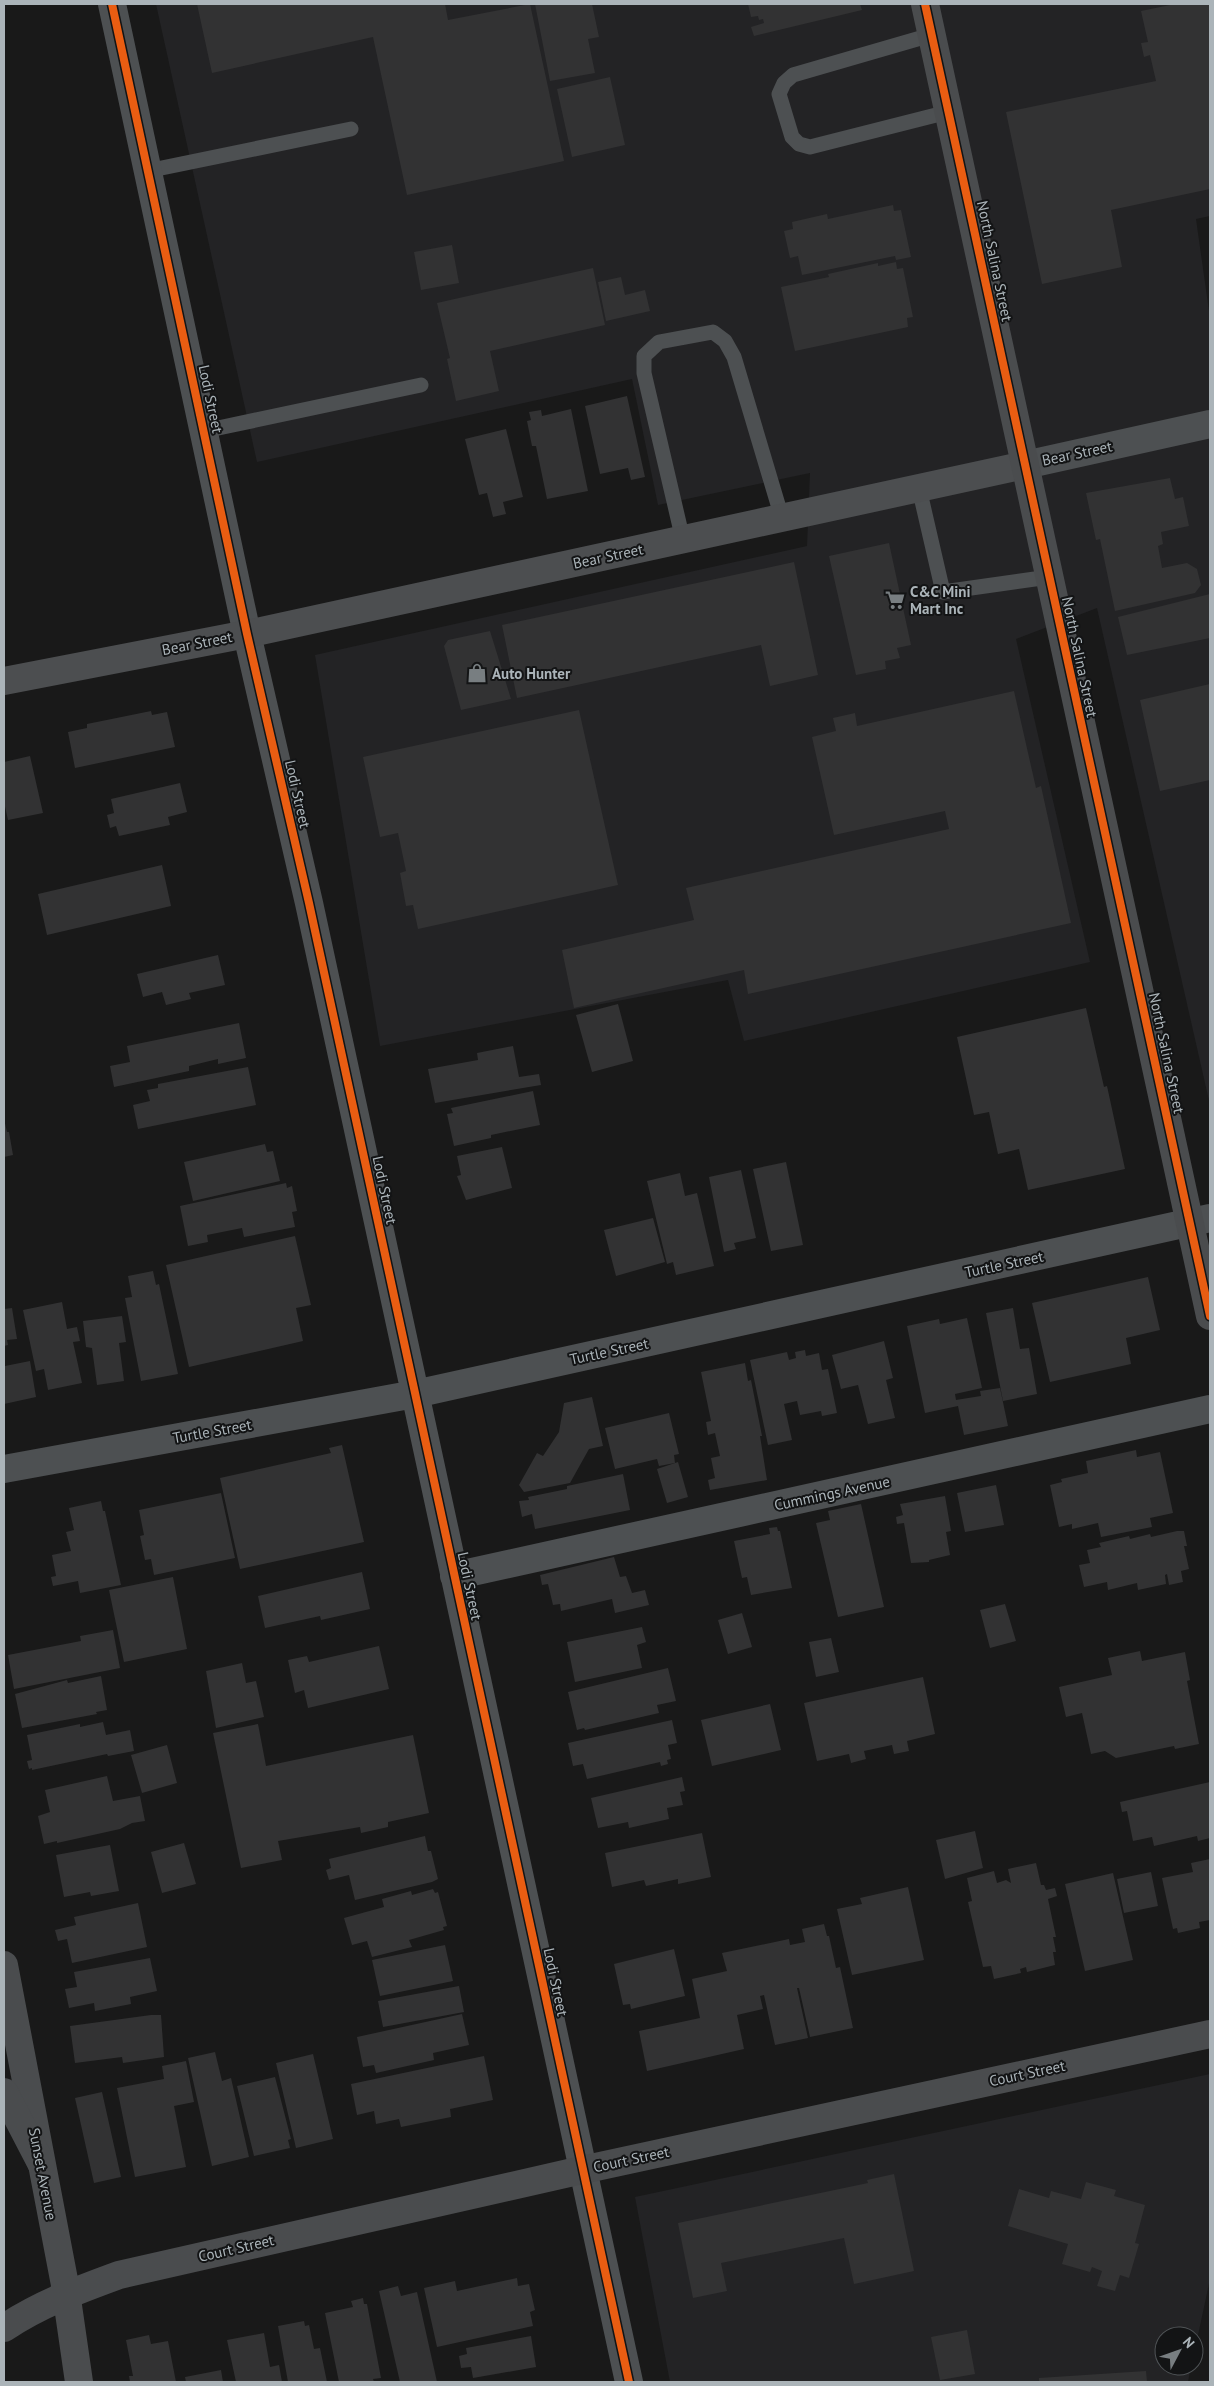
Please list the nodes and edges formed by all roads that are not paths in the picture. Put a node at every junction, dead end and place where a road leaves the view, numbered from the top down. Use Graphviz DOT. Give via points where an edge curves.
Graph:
graph roads {
  1 [pos="112,4"];
  2 [pos="925,4"];
  3 [pos="931,35"];
  4 [pos="948,112"];
  5 [pos="351,129"];
  6 [pos="147,171"];
  7 [pos="420,385"];
  8 [pos="1210,424"];
  9 [pos="204,432"];
  10 [pos="1025,465"];
  11 [pos="919,488"];
  12 [pos="782,518"];
  13 [pos="683,540"];
  14 [pos="1049,577"];
  15 [pos="247,634"];
  16 [pos="4,681"];
  17 [pos="1200,1221"];
  18 [pos="1210,1316"];
  19 [pos="415,1394"];
  20 [pos="1210,1409"];
  21 [pos="4,1469"];
  22 [pos="454,1576"];
  23 [pos="4,1965"];
  24 [pos="1210,2034"];
  25 [pos="4,2092"];
  26 [pos="41,2163"];
  27 [pos="582,2170"];
  28 [pos="66,2294"];
  29 [pos="4,2328"];
  30 [pos="79,2382"];
  31 [pos="629,2382"];
  1 -- 6 [label="street, Lodi Street"];
  2 -- 3 [label="main road, North Salina Street"];
  3 -- 4 [label="main road, North Salina Street"];
  3 -- 4 [label="lane" via="793,75 779,94 792,137 799,144 810,147"];
  4 -- 10 [label="main road, North Salina Street"];
  5 -- 6 [label="lane"];
  6 -- 9 [label="street, Lodi Street"];
  7 -- 9 [label="lane"];
  8 -- 10 [label="street, Bear Street"];
  9 -- 15 [label="street, Lodi Street"];
  10 -- 11 [label="main road, Bear Street"];
  10 -- 14 [label="main road, North Salina Street"];
  11 -- 12 [label="main road, Bear Street"];
  11 -- 14 [label="lane" via="943,592"];
  12 -- 13 [label="main road, Bear Street"];
  12 -- 13 [label="lane" via="734,358 724,341 713,332 659,342 644,356 644,373"];
  13 -- 15 [label="main road, Bear Street"];
  14 -- 17 [label="main road, North Salina Street"];
  15 -- 16 [label="main road, Bear Street"];
  15 -- 19 [label="street, Lodi Street"];
  17 -- 18 [label="main road, North Salina Street"];
  17 -- 19 [label="street, Turtle Street"];
  19 -- 21 [label="street, Turtle Street"];
  19 -- 22 [label="street, Lodi Street"];
  20 -- 22 [label="street, Cummings Avenue"];
  22 -- 27 [label="street, Lodi Street"];
  23 -- 26 [label="main road, Sunset Avenue"];
  24 -- 27 [label="main road, Court Street"];
  25 -- 26 [label="main road"];
  26 -- 28 [label="main road, Sunset Avenue"];
  27 -- 28 [label="main road, Court Street" via="119,2275"];
  27 -- 31 [label="street, Lodi Street"];
  28 -- 29 [label="main road, Court Street" via="29,2311"];
  28 -- 30 [label="main road, Sunset Avenue"];
}
